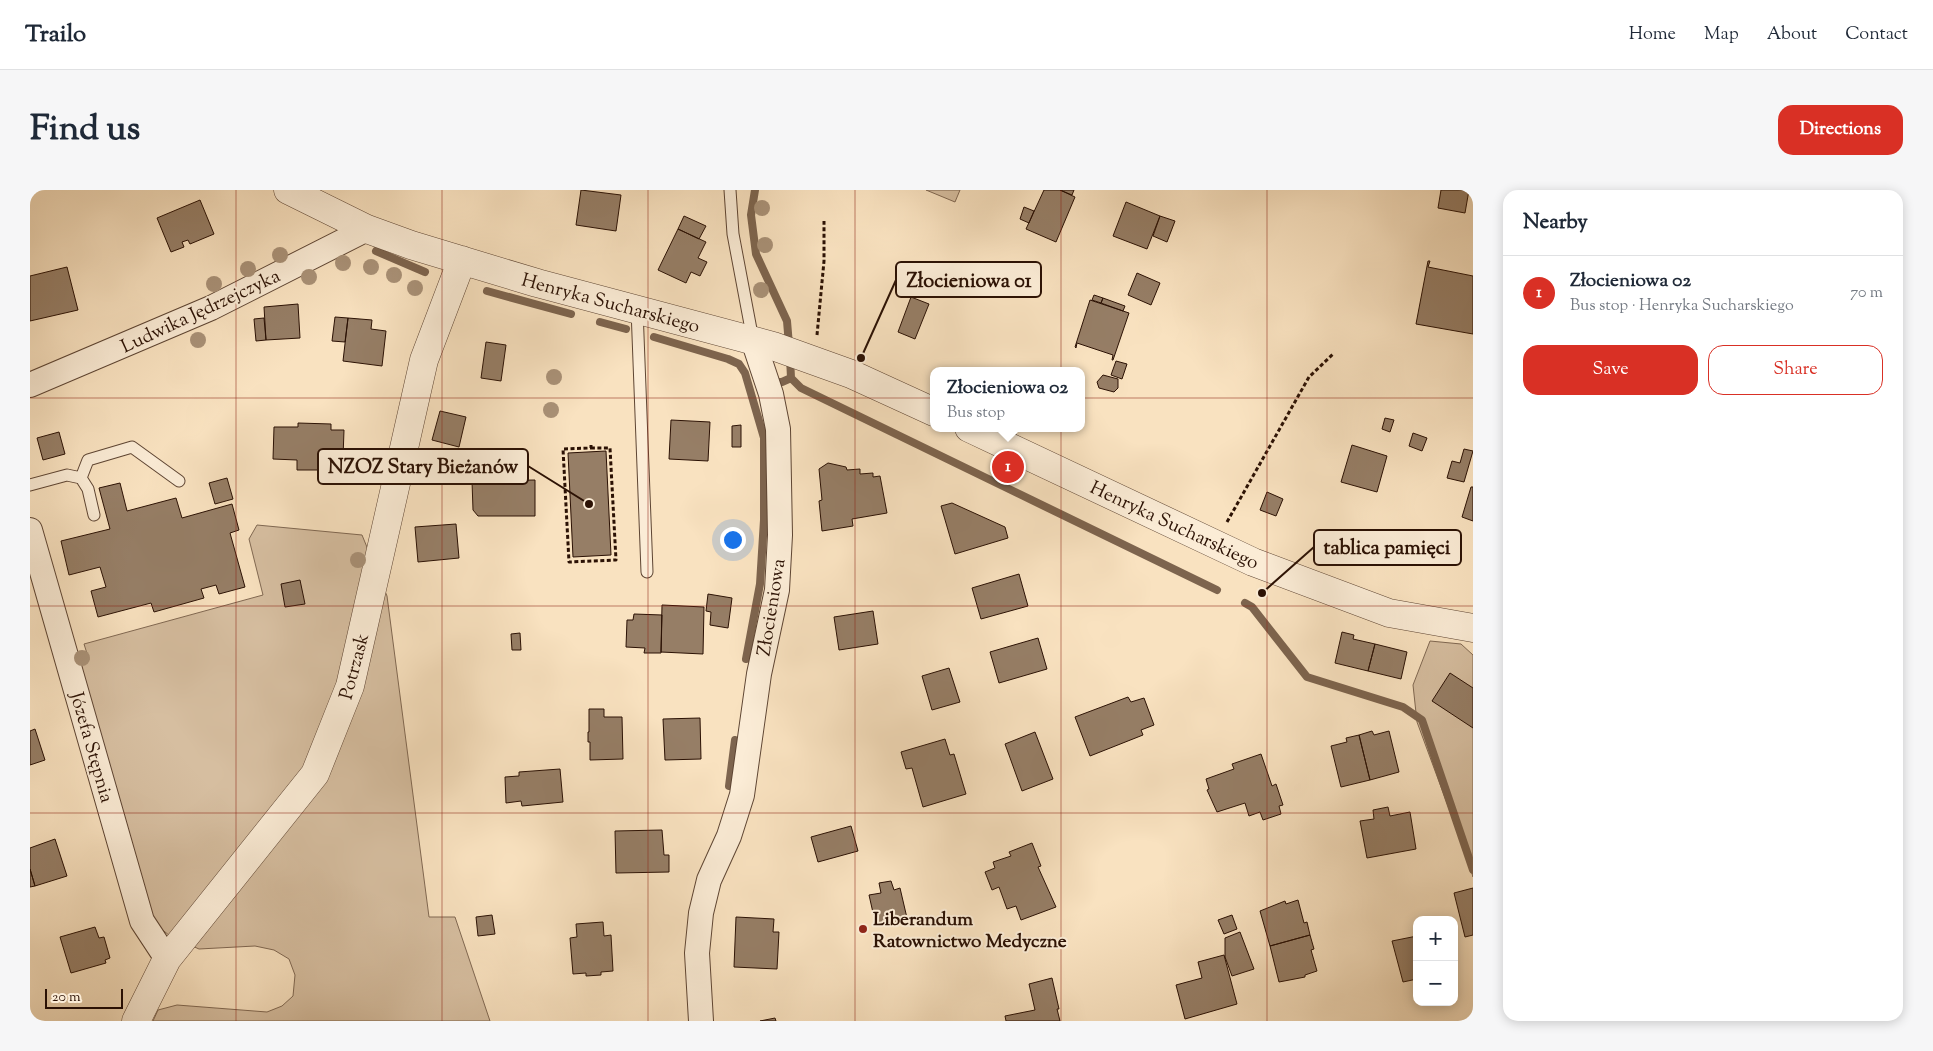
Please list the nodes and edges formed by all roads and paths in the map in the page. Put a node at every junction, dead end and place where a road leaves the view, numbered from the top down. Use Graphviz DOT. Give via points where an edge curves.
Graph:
graph roads {
  1 [pos="288,190"];
  2 [pos="730,190"];
  3 [pos="824,221"];
  4 [pos="367,229"];
  5 [pos="462,260"];
  6 [pos="637,309"];
  7 [pos="763,343"];
  8 [pos="1334,353"];
  9 [pos="812,359"];
  10 [pos="30,385"];
  11 [pos="930,410"];
  12 [pos="977,432"];
  13 [pos="591,446"];
  14 [pos="81,478"];
  15 [pos="179,481"];
  16 [pos="30,485"];
  17 [pos="94,515"];
  18 [pos="30,530"];
  19 [pos="1214,544"];
  20 [pos="647,572"];
  21 [pos="1473,628"];
  22 [pos="168,958"];
  23 [pos="136,1021"];
  24 [pos="701,1021"];
  1 -- 4 [label="street, Henryka Sucharskiego"];
  2 -- 7 [label="lane, Złocieniowa" via="733,234"];
  3 -- 9 [label="path" via="824,261"];
  4 -- 5 [label="street, Henryka Sucharskiego"];
  4 -- 10 [label="street, Ludwika Jędrzejczyka" via="211,308"];
  5 -- 6 [label="street, Henryka Sucharskiego"];
  5 -- 22 [label="street, Potrzask" via="424,360 350,686 315,774"];
  6 -- 7 [label="street, Henryka Sucharskiego"];
  6 -- 20 [label="lane"];
  7 -- 9 [label="street, Henryka Sucharskiego"];
  7 -- 24 [label="street, Złocieniowa" via="778,430 776,596 759,674 744,786 733,828 709,880 701,913 698,953"];
  8 -- 19 [label="path" via="1309,377"];
  9 -- 11 [label="street, Henryka Sucharskiego"];
  12 -- 19 [label="street, Henryka Sucharskiego"];
  13 -- 13 [label="path" via="610,448 616,560 569,562 563,449"];
  14 -- 15 [label="lane" via="88,460 132,447"];
  14 -- 16 [label="lane" via="67,475"];
  14 -- 17 [label="lane" via="88,489"];
  18 -- 22 [label="street, Józefa Stępnia" via="142,921"];
  19 -- 21 [label="street, Henryka Sucharskiego" via="1388,613"];
  22 -- 23 [label="street, Potrzask"];
}
